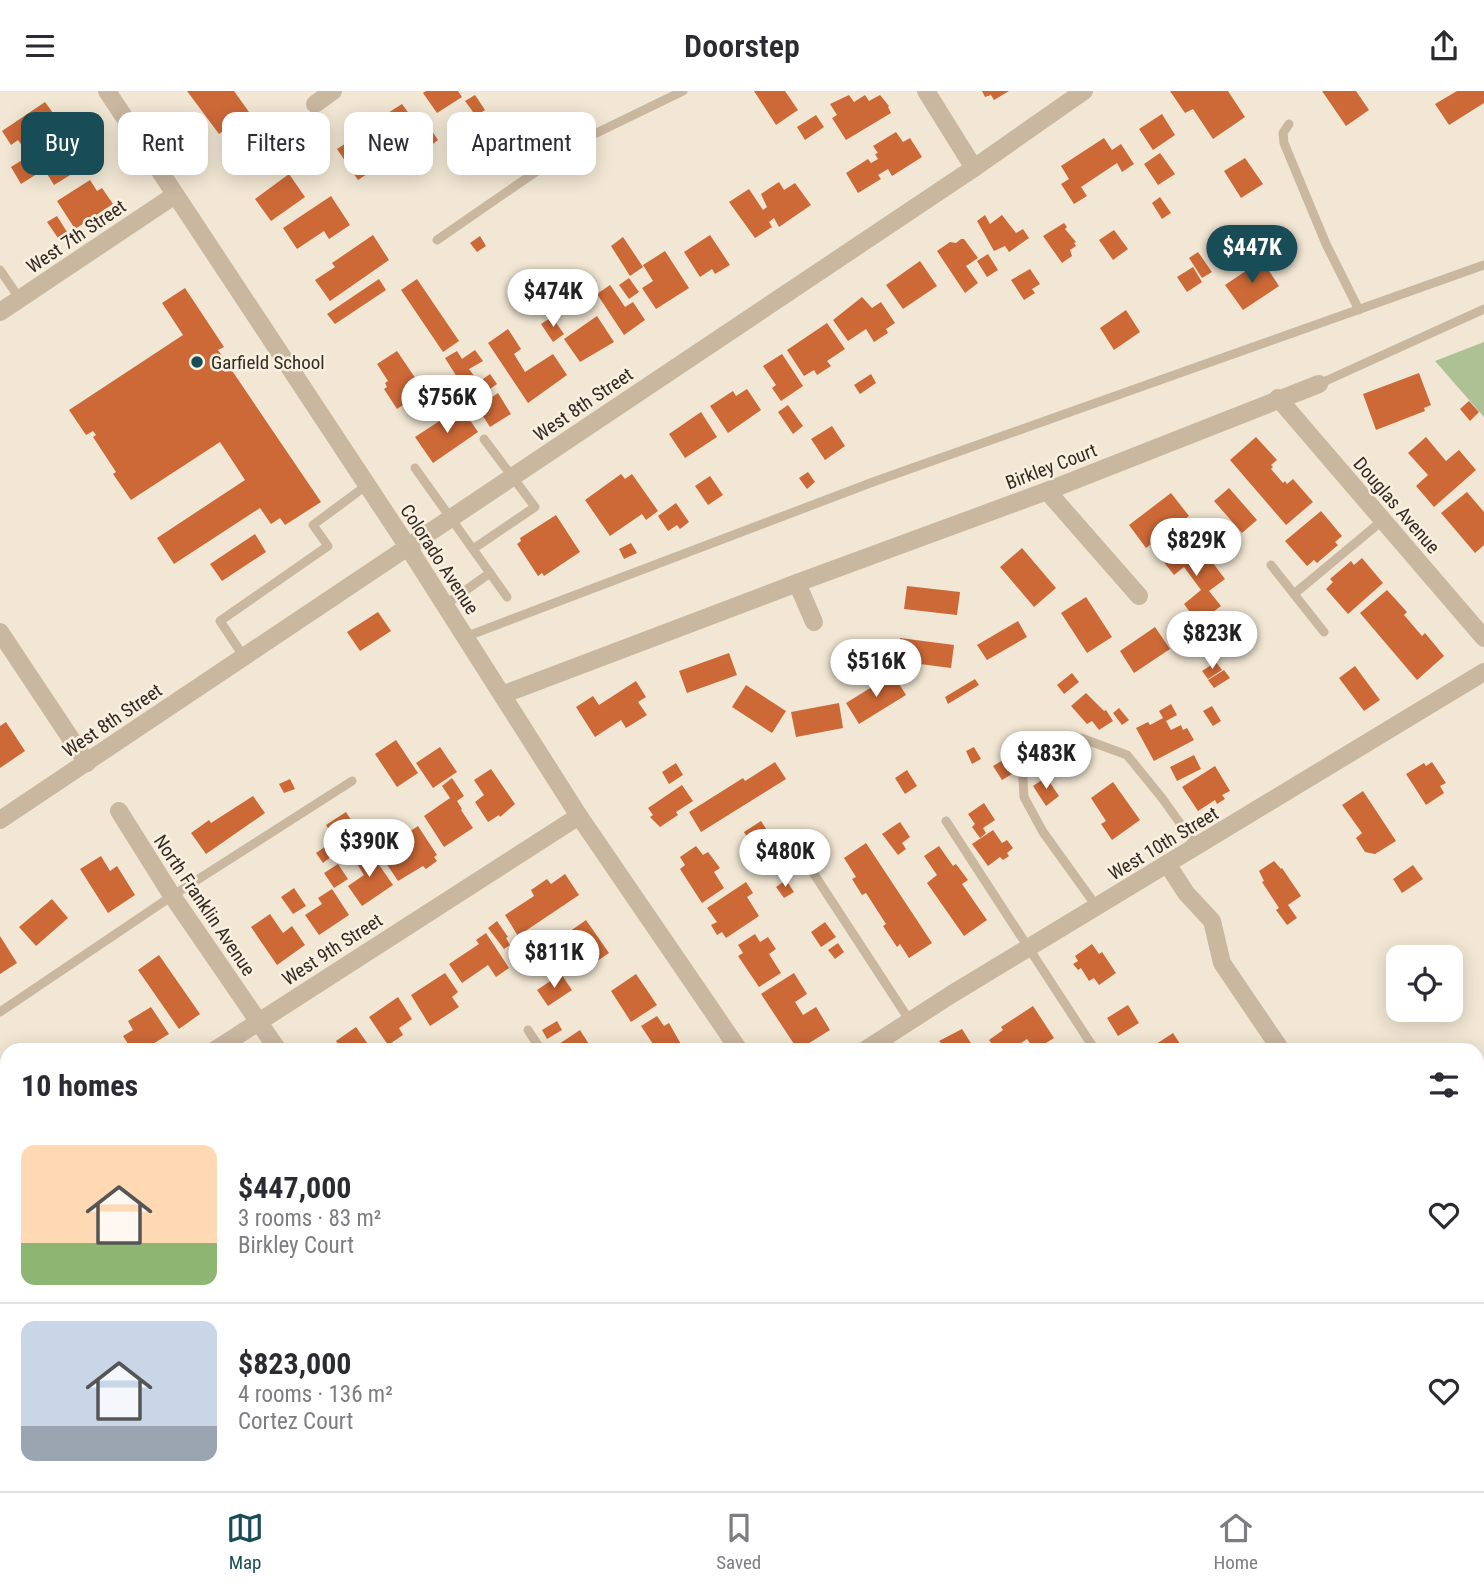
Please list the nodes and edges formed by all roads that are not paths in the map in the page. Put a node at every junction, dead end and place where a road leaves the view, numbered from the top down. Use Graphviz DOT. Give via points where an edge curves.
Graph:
graph roads {
  1 [pos="107,91"];
  2 [pos="333,91"];
  3 [pos="684,91"];
  4 [pos="926,91"];
  5 [pos="1084,91"];
  6 [pos="315,104"];
  7 [pos="1289,124"];
  8 [pos="974,168"];
  9 [pos="175,195"];
  10 [pos="437,240"];
  11 [pos="1484,265"];
  12 [pos="0,270"];
  13 [pos="20,299"];
  14 [pos="1484,309"];
  15 [pos="1359,310"];
  16 [pos="0,312"];
  17 [pos="1319,384"];
  18 [pos="1278,398"];
  19 [pos="484,439"];
  20 [pos="415,468"];
  21 [pos="513,477"];
  22 [pos="367,485"];
  23 [pos="1047,491"];
  24 [pos="451,518"];
  25 [pos="1383,520"];
  26 [pos="408,547"];
  27 [pos="473,549"];
  28 [pos="1271,565"];
  29 [pos="490,573"];
  30 [pos="797,583"];
  31 [pos="1294,594"];
  32 [pos="1139,596"];
  33 [pos="507,597"];
  34 [pos="445,605"];
  35 [pos="814,622"];
  36 [pos="0,632"];
  37 [pos="1324,632"];
  38 [pos="465,637"];
  39 [pos="1484,639"];
  40 [pos="244,657"];
  41 [pos="1484,672"];
  42 [pos="502,695"];
  43 [pos="87,763"];
  44 [pos="352,781"];
  45 [pos="120,811"];
  46 [pos="579,816"];
  47 [pos="0,820"];
  48 [pos="946,821"];
  49 [pos="1197,847"];
  50 [pos="797,848"];
  51 [pos="1168,865"];
  52 [pos="173,896"];
  53 [pos="1097,908"];
  54 [pos="1029,949"];
  55 [pos="0,1012"];
  56 [pos="258,1020"];
  57 [pos="910,1021"];
  58 [pos="528,1030"];
  59 [pos="225,1043"];
  60 [pos="273,1043"];
  61 [pos="536,1043"];
  62 [pos="734,1043"];
  63 [pos="876,1043"];
  64 [pos="1090,1043"];
  65 [pos="1276,1043"];
  1 -- 9 [label="street, Colorado Avenue"];
  2 -- 6 [label="street"];
  3 -- 10 [label="lane" via="582,140"];
  4 -- 8 [label="street"];
  5 -- 8 [label="street, West 8th Street"];
  7 -- 15 [label="lane" via="1283,133 1284,143"];
  8 -- 21 [label="street, West 8th Street"];
  9 -- 13 [label="street, West 7th Street"];
  9 -- 22 [label="street, Colorado Avenue"];
  11 -- 15 [label="lane"];
  12 -- 13 [label="lane"];
  13 -- 16 [label="street, West 7th Street"];
  14 -- 17 [label="lane"];
  15 -- 38 [label="lane" via="873,482"];
  17 -- 18 [label="street, Birkley Court"];
  18 -- 23 [label="street, Birkley Court"];
  18 -- 25 [label="street, Douglas Avenue"];
  19 -- 21 [label="lane"];
  20 -- 24 [label="lane"];
  21 -- 24 [label="street, West 8th Street"];
  21 -- 27 [label="lane" via="535,507"];
  22 -- 26 [label="street, Colorado Avenue"];
  22 -- 40 [label="lane" via="313,525 328,546 220,621"];
  23 -- 30 [label="street, Birkley Court"];
  23 -- 32 [label="street"];
  24 -- 26 [label="street, West 8th Street"];
  24 -- 27 [label="lane"];
  25 -- 31 [label="lane"];
  25 -- 39 [label="street, Douglas Avenue"];
  26 -- 34 [label="street, Colorado Avenue"];
  26 -- 40 [label="street, West 8th Street"];
  27 -- 29 [label="lane"];
  28 -- 31 [label="lane"];
  29 -- 33 [label="lane"];
  29 -- 34 [label="lane"];
  30 -- 35 [label="street"];
  30 -- 42 [label="street, Birkley Court"];
  31 -- 37 [label="lane"];
  34 -- 38 [label="street, Colorado Avenue"];
  36 -- 43 [label="street"];
  38 -- 42 [label="street, Colorado Avenue"];
  40 -- 43 [label="street, West 8th Street"];
  41 -- 49 [label="street, West 10th Street"];
  42 -- 46 [label="street, Colorado Avenue"];
  43 -- 47 [label="street, West 8th Street"];
  44 -- 52 [label="lane"];
  45 -- 52 [label="street, North Franklin Avenue"];
  46 -- 56 [label="street, West 9th Street"];
  46 -- 62 [label="street, Colorado Avenue"];
  48 -- 54 [label="lane"];
  49 -- 51 [label="street, West 10th Street"];
  49 -- 53 [label="lane" via="1127,755 1081,738 1047,742 1022,765 1024,797"];
  50 -- 57 [label="lane"];
  51 -- 53 [label="street, West 10th Street"];
  51 -- 65 [label="street" via="1212,921 1222,963"];
  52 -- 55 [label="lane"];
  52 -- 56 [label="street, North Franklin Avenue"];
  53 -- 54 [label="street, West 10th Street"];
  54 -- 57 [label="street, West 10th Street"];
  54 -- 64 [label="lane"];
  56 -- 59 [label="street, West 9th Street"];
  56 -- 60 [label="street, North Franklin Avenue"];
  57 -- 63 [label="street, West 10th Street"];
  58 -- 61 [label="lane"];
}
